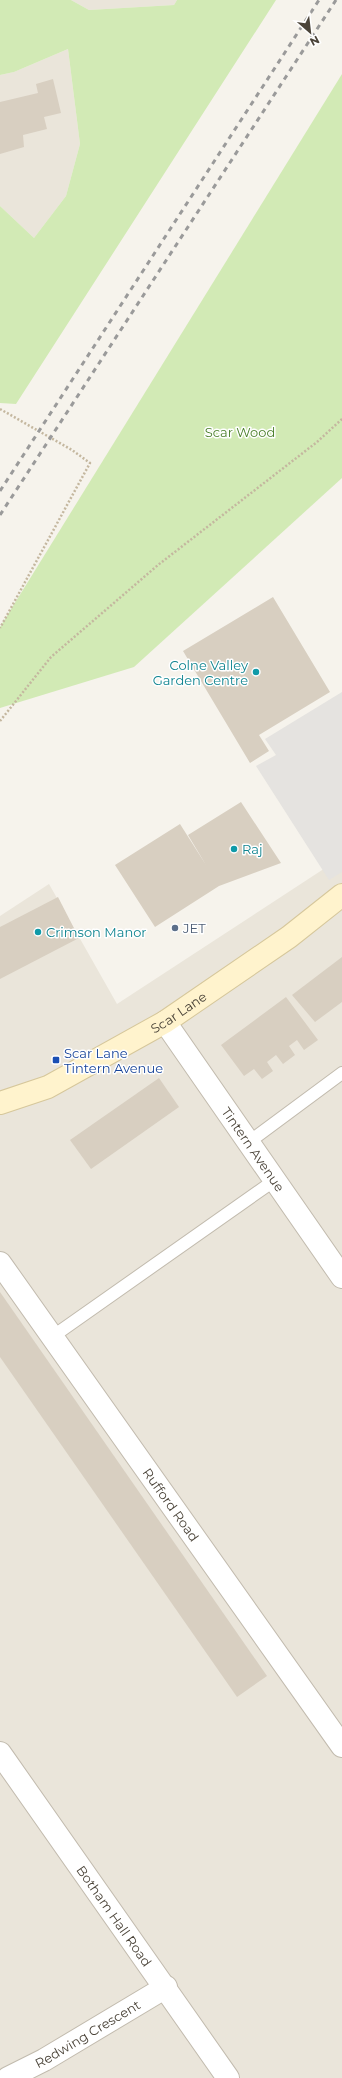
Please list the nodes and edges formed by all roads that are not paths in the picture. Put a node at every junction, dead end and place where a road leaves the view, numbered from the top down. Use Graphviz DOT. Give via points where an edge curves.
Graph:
graph roads {
  1 [pos="342,895"];
  2 [pos="165,1022"];
  3 [pos="342,1073"];
  4 [pos="0,1103"];
  5 [pos="248,1142"];
  6 [pos="275,1180"];
  7 [pos="0,1263"];
  8 [pos="342,1277"];
  9 [pos="52,1337"];
  10 [pos="342,1746"];
  11 [pos="0,1753"];
  12 [pos="166,1987"];
  13 [pos="8,2078"];
  14 [pos="228,2078"];
  1 -- 2 [label="main road, Scar Lane" via="289,937"];
  2 -- 4 [label="main road, Scar Lane" via="48,1087"];
  2 -- 5 [label="street, Tintern Avenue"];
  3 -- 5 [label="lane"];
  5 -- 6 [label="street, Tintern Avenue"];
  6 -- 8 [label="street, Tintern Avenue"];
  6 -- 9 [label="lane"];
  7 -- 9 [label="street, Rufford Road"];
  9 -- 10 [label="street, Rufford Road"];
  11 -- 12 [label="street, Botham Hall Road"];
  12 -- 13 [label="street, Redwing Crescent" via="44,2060"];
  12 -- 14 [label="street, Botham Hall Road"];
}
